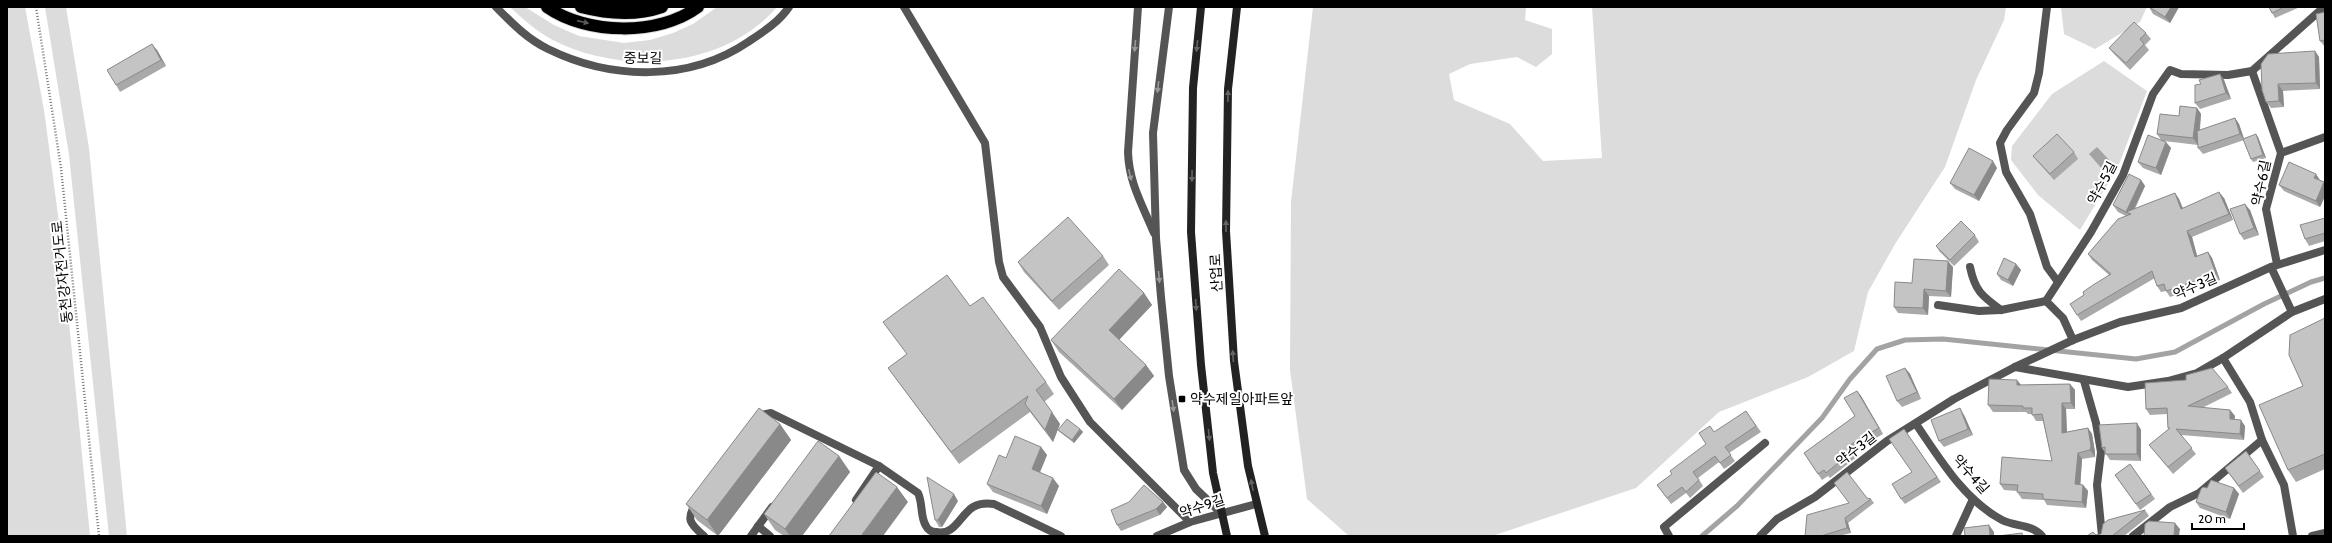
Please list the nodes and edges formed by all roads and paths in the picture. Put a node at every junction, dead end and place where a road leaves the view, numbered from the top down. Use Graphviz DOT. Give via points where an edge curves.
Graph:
graph roads {
  1 [pos="36,7"];
  2 [pos="496,7"];
  3 [pos="547,7"];
  4 [pos="581,7"];
  5 [pos="662,7"];
  6 [pos="698,7"];
  7 [pos="790,7"];
  8 [pos="904,7"];
  9 [pos="1138,7"];
  10 [pos="1169,7"];
  11 [pos="1201,7"];
  12 [pos="1238,7"];
  13 [pos="2047,7"];
  14 [pos="2324,7"];
  15 [pos="2252,71"];
  16 [pos="2325,138"];
  17 [pos="2281,153"];
  18 [pos="1156,238"];
  19 [pos="2325,250"];
  20 [pos="2274,266"];
  21 [pos="1970,267"];
  22 [pos="2058,282"];
  23 [pos="2325,299"];
  24 [pos="2046,301"];
  25 [pos="1938,305"];
  26 [pos="2001,310"];
  27 [pos="2292,312"];
  28 [pos="2073,340"];
  29 [pos="2223,358"];
  30 [pos="2015,367"];
  31 [pos="2084,381"];
  32 [pos="1916,424"];
  33 [pos="752,428"];
  34 [pos="2262,440"];
  35 [pos="1765,443"];
  36 [pos="880,466"];
  37 [pos="705,492"];
  38 [pos="1973,499"];
  39 [pos="776,501"];
  40 [pos="1256,504"];
  41 [pos="849,510"];
  42 [pos="1221,513"];
  43 [pos="1190,522"];
  44 [pos="758,526"];
  45 [pos="2325,533"];
  46 [pos="99,536"];
  47 [pos="704,536"];
  48 [pos="751,536"];
  49 [pos="770,536"];
  50 [pos="1061,536"];
  51 [pos="1157,536"];
  52 [pos="1227,536"];
  53 [pos="1265,536"];
  54 [pos="1669,536"];
  55 [pos="1760,536"];
  56 [pos="1956,536"];
  57 [pos="2042,536"];
  58 [pos="2102,536"];
  59 [pos="2133,536"];
  60 [pos="2293,536"];
  61 [pos="2312,536"];
  1 -- 46 [label="path, 동천강자전거도로" via="61,168"];
  2 -- 7 [label="street, 중보길" via="518,30 547,49 581,62 617,70 653,73 684,70 718,59 769,28"];
  3 -- 6 [label="highway, one-way" via="576,21 610,29 638,28 667,22"];
  4 -- 5 [label="highway" via="605,13 633,13"];
  8 -- 43 [label="street" via="980,133 987,154 999,262 1004,277 1040,327 1070,392 1104,438"];
  9 -- 18 [label="street, one-way" via="1128,171 1132,186"];
  10 -- 18 [label="street, one-way" via="1153,133"];
  11 -- 42 [label="main road, 산업로, one-way" via="1193,88 1191,232 1201,365 1213,473"];
  40 -- 12 [label="main road, 산업로, one-way" via="1234,361 1226,232 1228,89"];
  13 -- 22 [label="street" via="2040,73 2034,93 2000,142 2006,172 2030,214 2047,267"];
  14 -- 15 [label="street"];
  15 -- 17 [label="street"];
  15 -- 22 [label="street, 약수5길" via="2228,75 2181,74 2170,70 2154,94 2123,175 2091,232"];
  16 -- 17 [label="street, 약수6길"];
  17 -- 20 [label="street, 약수6길" via="2266,208"];
  18 -- 42 [label="street, one-way" via="1169,376 1184,470 1196,489"];
  19 -- 20 [label="street, 약수3길"];
  20 -- 27 [label="street, 약수6길"];
  20 -- 28 [label="street, 약수3길" via="2181,308 2120,322"];
  21 -- 26 [label="street" via="1973,283 1983,297"];
  22 -- 24 [label="street, 약수5길"];
  23 -- 27 [label="street"];
  24 -- 26 [label="street"];
  24 -- 28 [label="street" via="2063,318"];
  25 -- 26 [label="street" via="1979,311"];
  27 -- 29 [label="street"];
  28 -- 30 [label="street, 약수3길"];
  29 -- 31 [label="street" via="2197,373 2168,381 2128,387"];
  29 -- 34 [label="street" via="2250,402"];
  30 -- 31 [label="street"];
  30 -- 32 [label="street, 약수3길" via="1954,399"];
  31 -- 58 [label="street" via="2096,423 2100,452 2097,485"];
  32 -- 38 [label="street, 약수4길" via="1946,467"];
  32 -- 55 [label="street, 약수3길" via="1886,441 1815,497 1777,519"];
  33 -- 36 [label="street" via="761,415 771,413 820,440"];
  34 -- 59 [label="street" via="2199,493 2170,508"];
  34 -- 60 [label="street" via="2284,485"];
  35 -- 54 [label="street" via="1664,527"];
  36 -- 41 [label="street"];
  36 -- 50 [label="street" via="918,493 925,525 932,531 951,530 971,508 986,503 994,504"];
  37 -- 47 [label="street" via="691,511 690,519"];
  38 -- 56 [label="street"];
  38 -- 57 [label="street, 약수4길" via="2003,520 2036,530"];
  39 -- 44 [label="street"];
  40 -- 42 [label="street, 약수9길"];
  40 -- 53 [label="main road, 산업로"];
  42 -- 43 [label="street, 약수9길"];
  42 -- 52 [label="main road, 산업로"];
  43 -- 51 [label="street, 약수9길"];
  44 -- 48 [label="street"];
  44 -- 49 [label="street"];
  45 -- 61 [label="street"];
}
